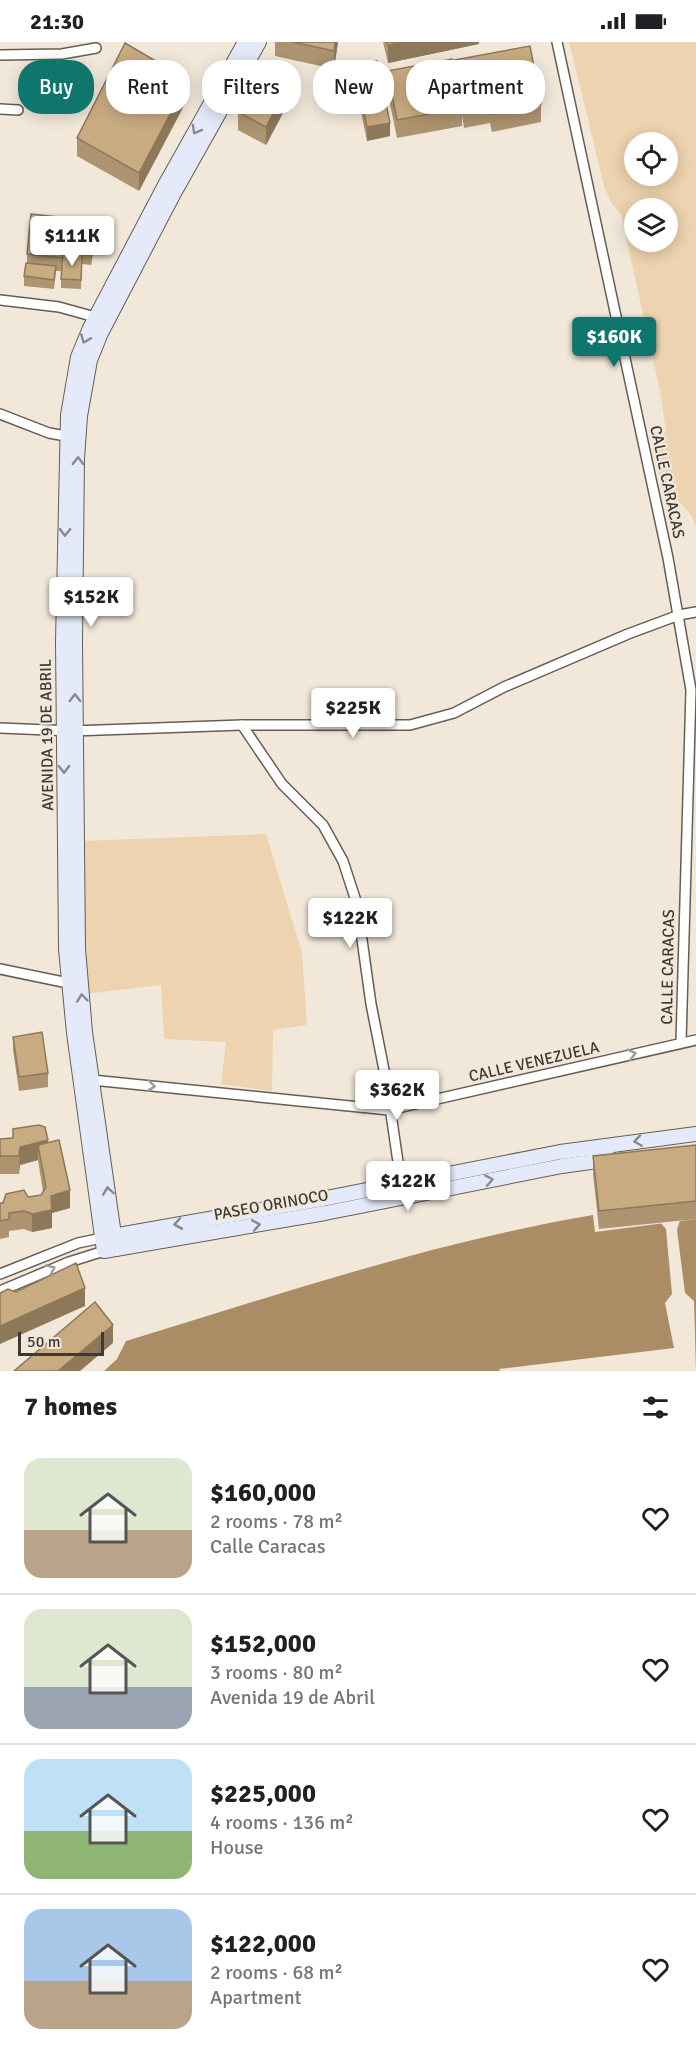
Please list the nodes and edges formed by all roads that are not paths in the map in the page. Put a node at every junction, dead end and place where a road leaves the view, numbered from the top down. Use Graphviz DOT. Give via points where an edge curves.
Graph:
graph roads {
  1 [pos="259,42"];
  2 [pos="557,42"];
  3 [pos="242,43"];
  4 [pos="96,48"];
  5 [pos="0,55"];
  6 [pos="0,109"];
  7 [pos="18,110"];
  8 [pos="0,300"];
  9 [pos="95,317"];
  10 [pos="0,414"];
  11 [pos="66,436"];
  12 [pos="696,612"];
  13 [pos="679,615"];
  14 [pos="694,691"];
  15 [pos="242,725"];
  16 [pos="0,728"];
  17 [pos="70,731"];
  18 [pos="696,860"];
  19 [pos="686,861"];
  20 [pos="0,969"];
  21 [pos="68,983"];
  22 [pos="696,1040"];
  23 [pos="681,1042"];
  24 [pos="92,1080"];
  25 [pos="389,1110"];
  26 [pos="696,1134"];
  27 [pos="696,1148"];
  28 [pos="402,1190"];
  29 [pos="109,1243"];
  30 [pos="0,1274"];
  31 [pos="0,1291"];
  17 -- 1 [label="street, AVENIDA 19 DE ABRIL, one-way" via="77,459 90,360 100,333"];
  2 -- 13 [label="street, CALLE CARACAS"];
  3 -- 9 [label="street, AVENIDA 19 DE ABRIL, one-way"];
  4 -- 5 [label="street" via="62,54"];
  6 -- 7 [label="street"];
  8 -- 9 [label="street" via="59,307"];
  9 -- 11 [label="street, AVENIDA 19 DE ABRIL, one-way" via="78,357"];
  10 -- 11 [label="street"];
  11 -- 17 [label="street, AVENIDA 19 DE ABRIL, one-way" via="63,642"];
  12 -- 13 [label="street"];
  13 -- 14 [label="street, CALLE CARACAS"];
  13 -- 15 [label="street" via="574,656 454,713 410,726"];
  14 -- 19 [label="street, CALLE CARACAS"];
  15 -- 17 [label="street"];
  15 -- 25 [label="street" via="282,784 323,825 343,861 357,904"];
  16 -- 17 [label="street"];
  17 -- 21 [label="street, AVENIDA 19 DE ABRIL, one-way"];
  24 -- 17 [label="street, AVENIDA 19 DE ABRIL, one-way" via="79,958"];
  18 -- 19 [label="street"];
  19 -- 23 [label="street, CALLE CARACAS"];
  20 -- 21 [label="street"];
  21 -- 29 [label="street, AVENIDA 19 DE ABRIL"];
  22 -- 23 [label="street, CALLE VENEZUELA"];
  25 -- 23 [label="street, CALLE VENEZUELA, one-way"];
  24 -- 25 [label="street, CALLE VENEZUELA, one-way"];
  29 -- 24 [label="street, AVENIDA 19 DE ABRIL, one-way"];
  25 -- 28 [label="street"];
  26 -- 28 [label="street, PASEO ORINOCO, one-way" via="560,1152"];
  28 -- 27 [label="street, PASEO ORINOCO, one-way"];
  28 -- 29 [label="street, PASEO ORINOCO"];
  29 -- 30 [label="street, PASEO ORINOCO" via="78,1243"];
  31 -- 29 [label="street, PASEO ORINOCO, one-way"];
}
